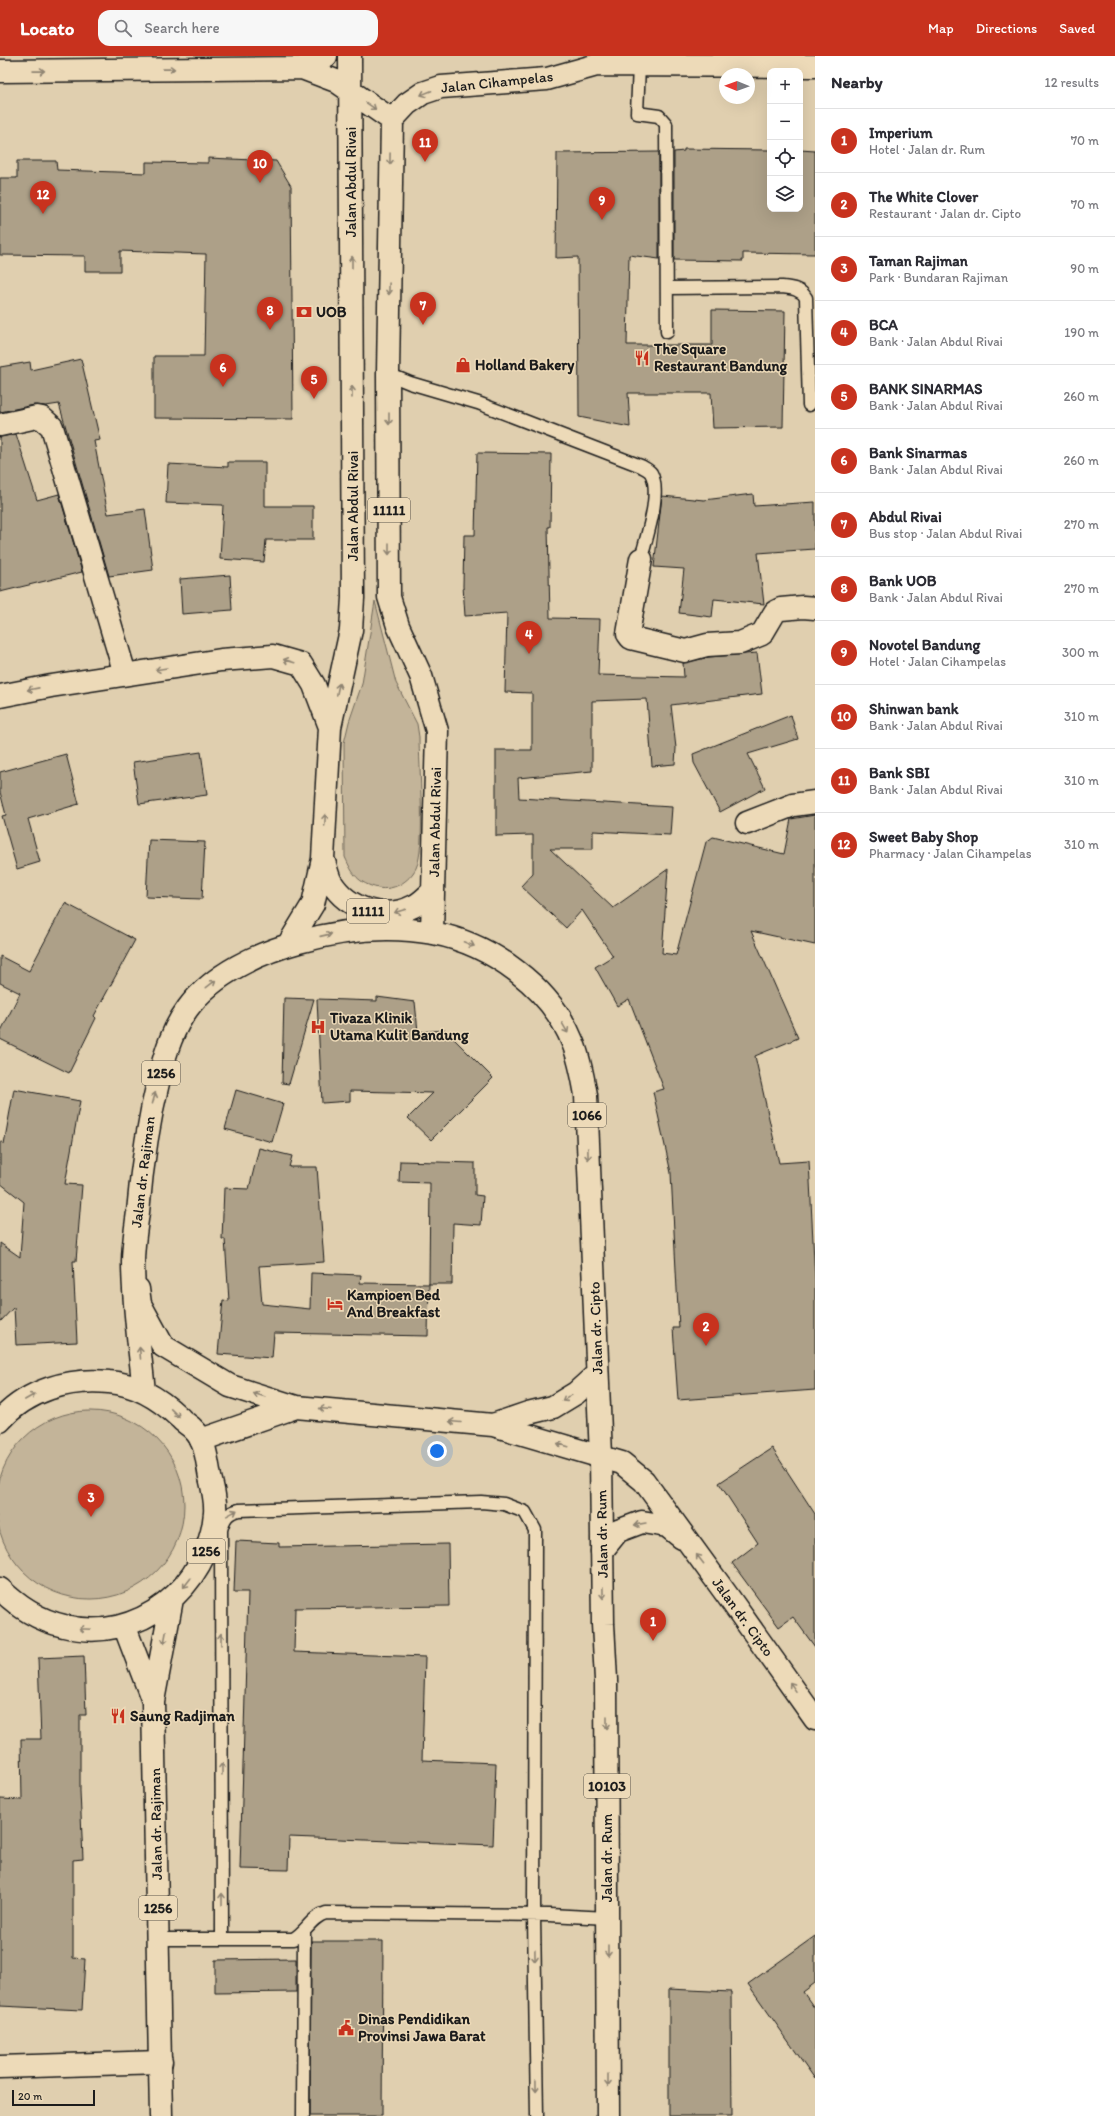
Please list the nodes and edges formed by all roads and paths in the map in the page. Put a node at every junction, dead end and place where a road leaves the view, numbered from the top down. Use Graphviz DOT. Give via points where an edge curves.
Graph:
graph roads {
  1 [pos="326,56"];
  2 [pos="350,56"];
  3 [pos="573,56"];
  4 [pos="597,65"];
  5 [pos="640,65"];
  6 [pos="815,66"];
  7 [pos="302,68"];
  8 [pos="0,71"];
  9 [pos="351,91"];
  10 [pos="392,120"];
  11 [pos="667,288"];
  12 [pos="667,332"];
  13 [pos="388,374"];
  14 [pos="809,405"];
  15 [pos="0,424"];
  16 [pos="641,559"];
  17 [pos="815,608"];
  18 [pos="125,674"];
  19 [pos="0,696"];
  20 [pos="330,727"];
  21 [pos="815,802"];
  22 [pos="747,823"];
  23 [pos="323,858"];
  24 [pos="433,891"];
  25 [pos="432,932"];
  26 [pos="288,945"];
  27 [pos="133,1261"];
  28 [pos="598,1374"];
  29 [pos="144,1392"];
  30 [pos="296,1407"];
  31 [pos="1,1417"];
  32 [pos="493,1425"];
  33 [pos="201,1440"];
  34 [pos="601,1456"];
  35 [pos="687,1542"];
  36 [pos="602,1551"];
  37 [pos="4,1598"];
  38 [pos="172,1599"];
  39 [pos="124,1625"];
  40 [pos="153,1701"];
  41 [pos="815,1719"];
  42 [pos="534,1917"];
  43 [pos="608,1918"];
  44 [pos="304,1930"];
  45 [pos="222,1938"];
  46 [pos="158,1939"];
  47 [pos="161,2062"];
  48 [pos="0,2066"];
  49 [pos="161,2116"];
  50 [pos="303,2116"];
  51 [pos="537,2116"];
  52 [pos="608,2116"];
  1 -- 7 [label="main road"];
  2 -- 9 [label="main road, Jalan Abdul Rivai / 11111"];
  3 -- 4 [label="main road, Jalan Cihampelas"];
  4 -- 5 [label="main road, Jalan Cihampelas"];
  4 -- 10 [label="main road, Jalan Cihampelas, one-way" via="547,79 441,87 422,93"];
  5 -- 6 [label="main road, Jalan Cihampelas"];
  5 -- 11 [label="lane" via="637,113 659,116 666,124"];
  8 -- 7 [label="main road, one-way"];
  7 -- 9 [label="main road" via="330,78"];
  9 -- 10 [label="main road, one-way"];
  20 -- 9 [label="main road, Jalan Abdul Rivai / 11111, one-way" via="351,630 353,598"];
  10 -- 13 [label="main road, Jalan Abdul Rivai / 11111, one-way"];
  11 -- 12 [label="lane"];
  11 -- 14 [label="lane" via="782,287 797,289 803,293 806,298"];
  13 -- 16 [label="lane" via="478,403 641,466 651,473 654,504"];
  13 -- 24 [label="main road, Jalan Abdul Rivai / 11111, one-way" via="389,597 398,626 421,676 437,731"];
  15 -- 18 [label="main road" via="37,417 52,427"];
  16 -- 17 [label="main road" via="628,634 631,638 685,651 708,645 740,643 762,634 775,612 781,609"];
  18 -- 19 [label="main road, one-way"];
  20 -- 18 [label="main road, one-way" via="314,685 301,664 273,656 221,660"];
  23 -- 20 [label="main road, Jalan Abdul Rivai / 11111, one-way"];
  21 -- 22 [label="main road" via="793,805"];
  24 -- 23 [label="main road, 11111, one-way" via="415,906 392,913 368,911 346,900 331,882"];
  23 -- 26 [label="main road, Jalan Abdul Rivai / 11111" via="313,904"];
  24 -- 25 [label="main road, Jalan Abdul Rivai / 11111"];
  26 -- 25 [label="main road, Jalan dr. Rajiman / 1256, one-way" via="354,931"];
  25 -- 28 [label="main road, Jalan dr. Cipto / 1066, one-way" via="473,946 513,969 547,1001 573,1041 586,1095"];
  27 -- 26 [label="main road, Jalan dr. Rajiman / 1256, one-way" via="143,1154 166,1050 175,1029 187,1008 214,982 250,961"];
  29 -- 27 [label="main road, Jalan dr. Rajiman / 1256, one-way"];
  30 -- 27 [label="main road, one-way" via="230,1386 163,1346 140,1304"];
  28 -- 32 [label="main road, one-way" via="576,1393 553,1407"];
  28 -- 34 [label="main road, Jalan dr. Cipto / 1066"];
  31 -- 29 [label="main road, 1256, one-way" via="31,1396 62,1384 78,1381 112,1382"];
  29 -- 33 [label="main road, 1256, one-way" via="195,1430"];
  32 -- 30 [label="main road, one-way"];
  30 -- 33 [label="main road"];
  34 -- 32 [label="main road, one-way"];
  33 -- 38 [label="main road, 1256, one-way" via="214,1495 213,1528 202,1560 187,1583"];
  34 -- 35 [label="main road, Jalan dr. Cipto" via="622,1463 644,1481"];
  34 -- 36 [label="main road, Jalan dr. Rum / 10103"];
  35 -- 36 [label="main road, one-way" via="667,1526 642,1522 618,1531"];
  41 -- 35 [label="main road, Jalan dr. Cipto, one-way"];
  36 -- 43 [label="main road, Jalan dr. Rum / 10103, one-way"];
  39 -- 37 [label="main road, 1256, one-way" via="104,1629 65,1627"];
  38 -- 39 [label="main road, 1256" via="141,1619"];
  38 -- 40 [label="main road, Jalan dr. Rajiman / 1256, one-way"];
  39 -- 40 [label="main road, Jalan dr. Rajiman / 1256"];
  40 -- 46 [label="main road, Jalan dr. Rajiman / 1256"];
  42 -- 43 [label="lane"];
  42 -- 44 [label="lane" via="326,1913 314,1919"];
  45 -- 42 [label="lane, one-way" via="221,1530 227,1516 239,1510 481,1502 504,1504 525,1512 535,1530"];
  42 -- 51 [label="lane, one-way"];
  43 -- 52 [label="main road, Jalan dr. Rum / 10103, one-way"];
  44 -- 45 [label="lane" via="293,1939"];
  44 -- 50 [label="lane"];
  45 -- 46 [label="lane"];
  46 -- 47 [label="main road, Jalan dr. Rajiman / 1256"];
  47 -- 48 [label="main road"];
  47 -- 49 [label="main road, Jalan dr. Rajiman / 1256"];
}
